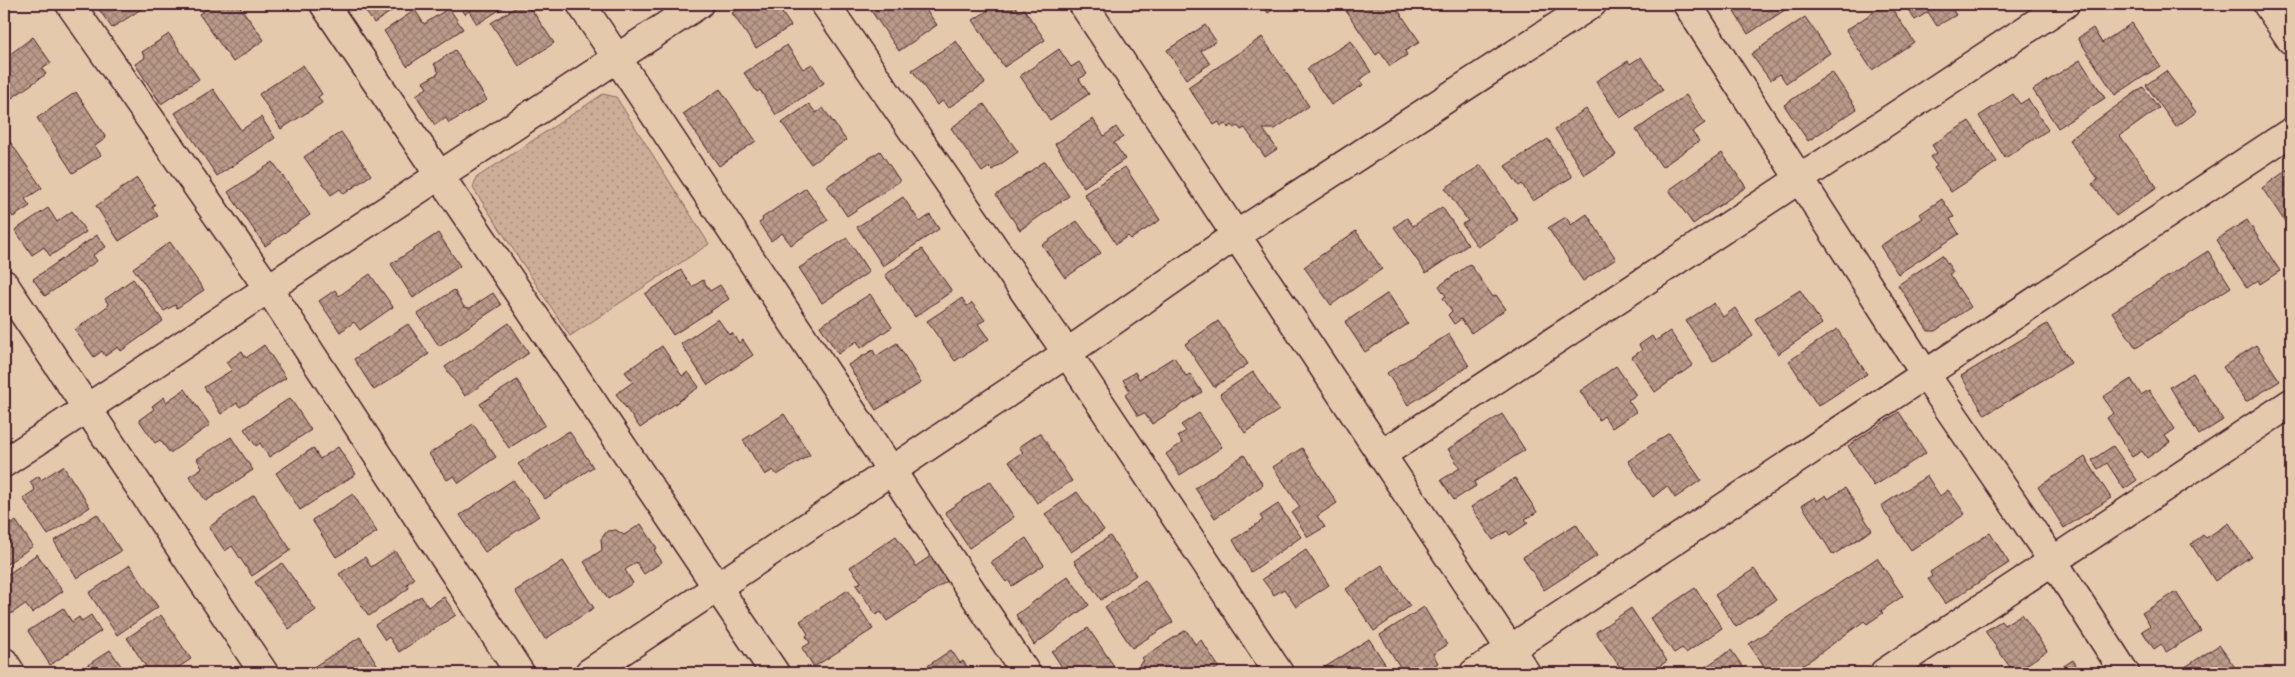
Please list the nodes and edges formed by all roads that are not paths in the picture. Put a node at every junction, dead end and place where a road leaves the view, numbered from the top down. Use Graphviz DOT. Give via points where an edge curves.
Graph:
graph roads {
  1 [pos="70,4"];
  2 [pos="324,4"];
  3 [pos="581,4"];
  4 [pos="699,4"];
  5 [pos="824,4"];
  6 [pos="1592,4"];
  7 [pos="1687,4"];
  8 [pos="2065,4"];
  9 [pos="2267,4"];
  10 [pos="1086,5"];
  11 [pos="2291,40"];
  12 [pos="616,58"];
  13 [pos="2291,132"];
  14 [pos="439,175"];
  15 [pos="1799,179"];
  16 [pos="1236,235"];
  17 [pos="4,284"];
  18 [pos="268,288"];
  19 [pos="1068,353"];
  20 [pos="1925,374"];
  21 [pos="2291,403"];
  22 [pos="85,409"];
  23 [pos="1381,454"];
  24 [pos="4,463"];
  25 [pos="892,471"];
  26 [pos="2053,561"];
  27 [pos="718,587"];
  28 [pos="1510,648"];
  29 [pos="4,662"];
  30 [pos="11,673"];
  31 [pos="264,673"];
  32 [pos="520,673"];
  33 [pos="590,673"];
  34 [pos="775,673"];
  35 [pos="1026,673"];
  36 [pos="1279,673"];
  37 [pos="1474,673"];
  38 [pos="1526,673"];
  39 [pos="1884,673"];
  40 [pos="2125,673"];
  1 -- 18 [label="street"];
  2 -- 14 [label="street"];
  3 -- 12 [label="street"];
  4 -- 12 [label="street"];
  5 -- 19 [label="street"];
  6 -- 16 [label="street"];
  7 -- 15 [label="street"];
  8 -- 15 [label="street"];
  9 -- 11 [label="street"];
  10 -- 16 [label="street"];
  12 -- 14 [label="street"];
  12 -- 25 [label="street"];
  13 -- 20 [label="street"];
  14 -- 18 [label="street"];
  14 -- 27 [label="street"];
  15 -- 20 [label="street"];
  15 -- 23 [label="street"];
  16 -- 19 [label="street"];
  16 -- 23 [label="street"];
  17 -- 22 [label="street"];
  18 -- 22 [label="street"];
  18 -- 32 [label="street"];
  19 -- 25 [label="street"];
  19 -- 36 [label="street"];
  20 -- 26 [label="street"];
  20 -- 28 [label="street"];
  21 -- 26 [label="street"];
  22 -- 24 [label="street"];
  22 -- 31 [label="street"];
  23 -- 28 [label="street"];
  25 -- 27 [label="street"];
  25 -- 35 [label="street"];
  26 -- 39 [label="street"];
  26 -- 40 [label="street"];
  27 -- 33 [label="street"];
  27 -- 34 [label="street"];
  28 -- 37 [label="street"];
  28 -- 38 [label="street"];
  29 -- 30 [label="street"];
}
